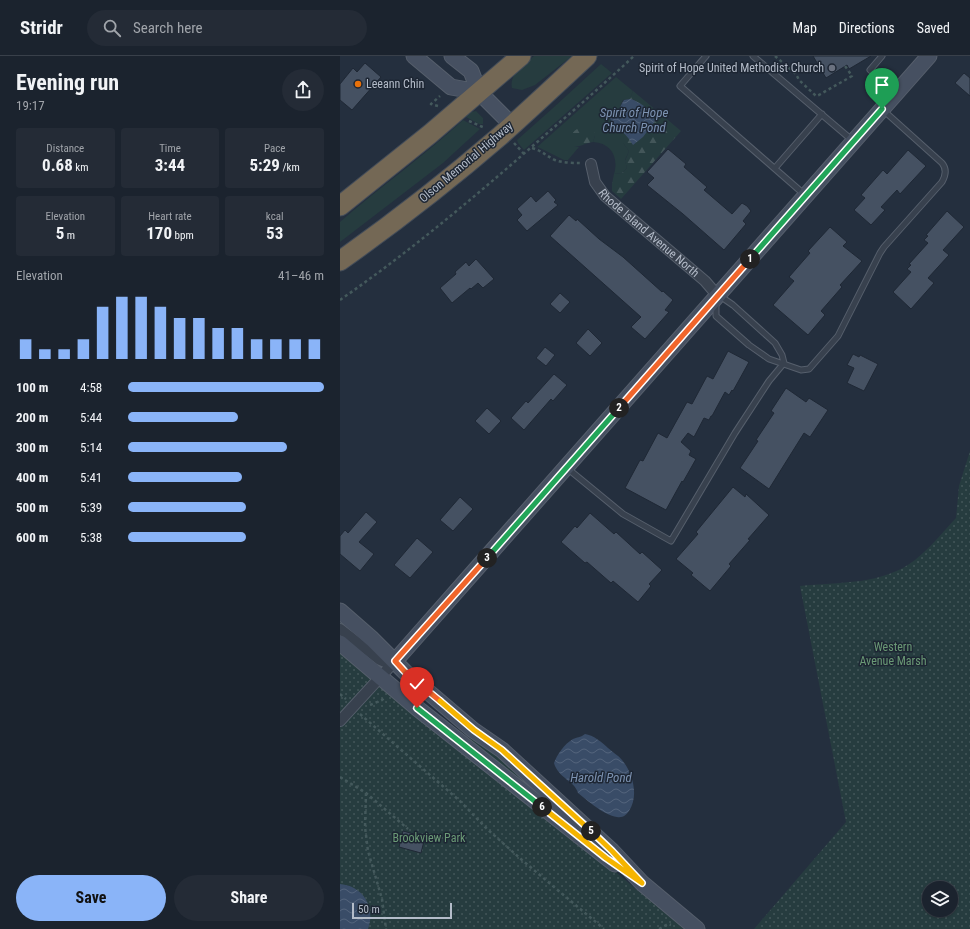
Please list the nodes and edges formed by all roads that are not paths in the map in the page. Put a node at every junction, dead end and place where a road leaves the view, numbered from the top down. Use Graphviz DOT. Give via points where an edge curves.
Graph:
graph roads {
  1 [pos="414,56"];
  2 [pos="452,56"];
  3 [pos="521,56"];
  4 [pos="587,56"];
  5 [pos="706,56"];
  6 [pos="753,56"];
  7 [pos="882,56"];
  8 [pos="929,56"];
  9 [pos="479,92"];
  10 [pos="896,93"];
  11 [pos="882,109"];
  12 [pos="822,114"];
  13 [pos="512,125"];
  14 [pos="853,141"];
  15 [pos="591,164"];
  16 [pos="775,168"];
  17 [pos="806,195"];
  18 [pos="340,206"];
  19 [pos="340,262"];
  20 [pos="717,295"];
  21 [pos="784,363"];
  22 [pos="567,468"];
  23 [pos="340,611"];
  24 [pos="340,629"];
  25 [pos="340,643"];
  26 [pos="395,661"];
  27 [pos="380,676"];
  28 [pos="340,721"];
  29 [pos="642,883"];
  30 [pos="697,929"];
  1 -- 9 [label="street" via="451,87"];
  2 -- 9 [label="street" via="471,71"];
  3 -- 9 [label="highway"];
  4 -- 13 [label="highway, Olson Memorial Highway"];
  5 -- 16 [label="lane" via="680,86"];
  6 -- 12 [label="lane"];
  7 -- 10 [label="lane" via="870,70"];
  8 -- 10 [label="street"];
  9 -- 13 [label="street"];
  9 -- 18 [label="highway"];
  10 -- 11 [label="street"];
  11 -- 14 [label="street"];
  11 -- 21 [label="lane" via="944,165 945,178 880,253 843,329 833,344 809,369 801,370"];
  12 -- 14 [label="lane"];
  12 -- 16 [label="lane"];
  13 -- 19 [label="highway, Olson Memorial Highway"];
  14 -- 17 [label="street"];
  15 -- 20 [label="street, Rhode Island Avenue North" via="595,182 605,196 705,281"];
  16 -- 17 [label="lane"];
  17 -- 20 [label="street"];
  20 -- 21 [label="lane" via="729,301 775,343"];
  20 -- 21 [label="lane" via="716,316 762,355"];
  20 -- 22 [label="street"];
  21 -- 22 [label="lane" via="769,381 710,472 671,542 623,514"];
  22 -- 26 [label="street"];
  23 -- 26 [label="street"];
  24 -- 26 [label="street" via="380,660 388,663"];
  25 -- 27 [label="street"];
  26 -- 27 [label="street"];
  26 -- 29 [label="street" via="469,726 508,755 612,851"];
  27 -- 28 [label="street"];
  27 -- 29 [label="street" via="600,854"];
  29 -- 30 [label="street"];
}
